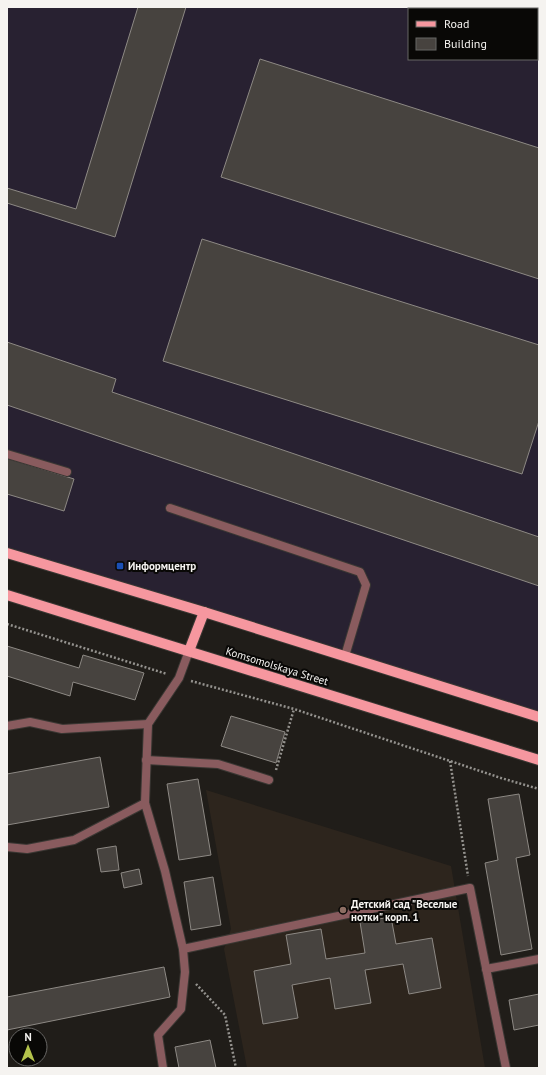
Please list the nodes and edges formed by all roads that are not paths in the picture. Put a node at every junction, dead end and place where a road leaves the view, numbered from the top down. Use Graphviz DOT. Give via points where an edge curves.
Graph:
graph roads {
  1 [pos="7,454"];
  2 [pos="67,472"];
  3 [pos="170,508"];
  4 [pos="7,553"];
  5 [pos="7,595"];
  6 [pos="204,612"];
  7 [pos="189,651"];
  8 [pos="345,656"];
  9 [pos="539,717"];
  10 [pos="148,724"];
  11 [pos="7,726"];
  12 [pos="146,760"];
  13 [pos="539,760"];
  14 [pos="269,780"];
  15 [pos="144,803"];
  16 [pos="7,847"];
  17 [pos="183,949"];
  18 [pos="539,959"];
  19 [pos="486,969"];
  20 [pos="164,1068"];
  21 [pos="506,1068"];
  1 -- 2 [label="lane"];
  3 -- 8 [label="lane" via="360,572 366,585"];
  4 -- 6 [label="main road"];
  5 -- 7 [label="main road, Komsomolskaya Street"];
  6 -- 7 [label="main road"];
  6 -- 8 [label="main road"];
  7 -- 10 [label="lane" via="179,678"];
  7 -- 13 [label="main road, Komsomolskaya Street"];
  8 -- 9 [label="main road"];
  10 -- 11 [label="lane" via="62,729 30,722"];
  10 -- 12 [label="lane"];
  12 -- 14 [label="lane" via="218,764"];
  12 -- 15 [label="lane"];
  15 -- 16 [label="lane" via="74,840 26,849"];
  15 -- 17 [label="lane" via="165,871"];
  17 -- 19 [label="lane" via="470,888"];
  17 -- 20 [label="lane" via="185,972 181,1009 158,1035"];
  18 -- 19 [label="lane"];
  19 -- 21 [label="lane"];
}
